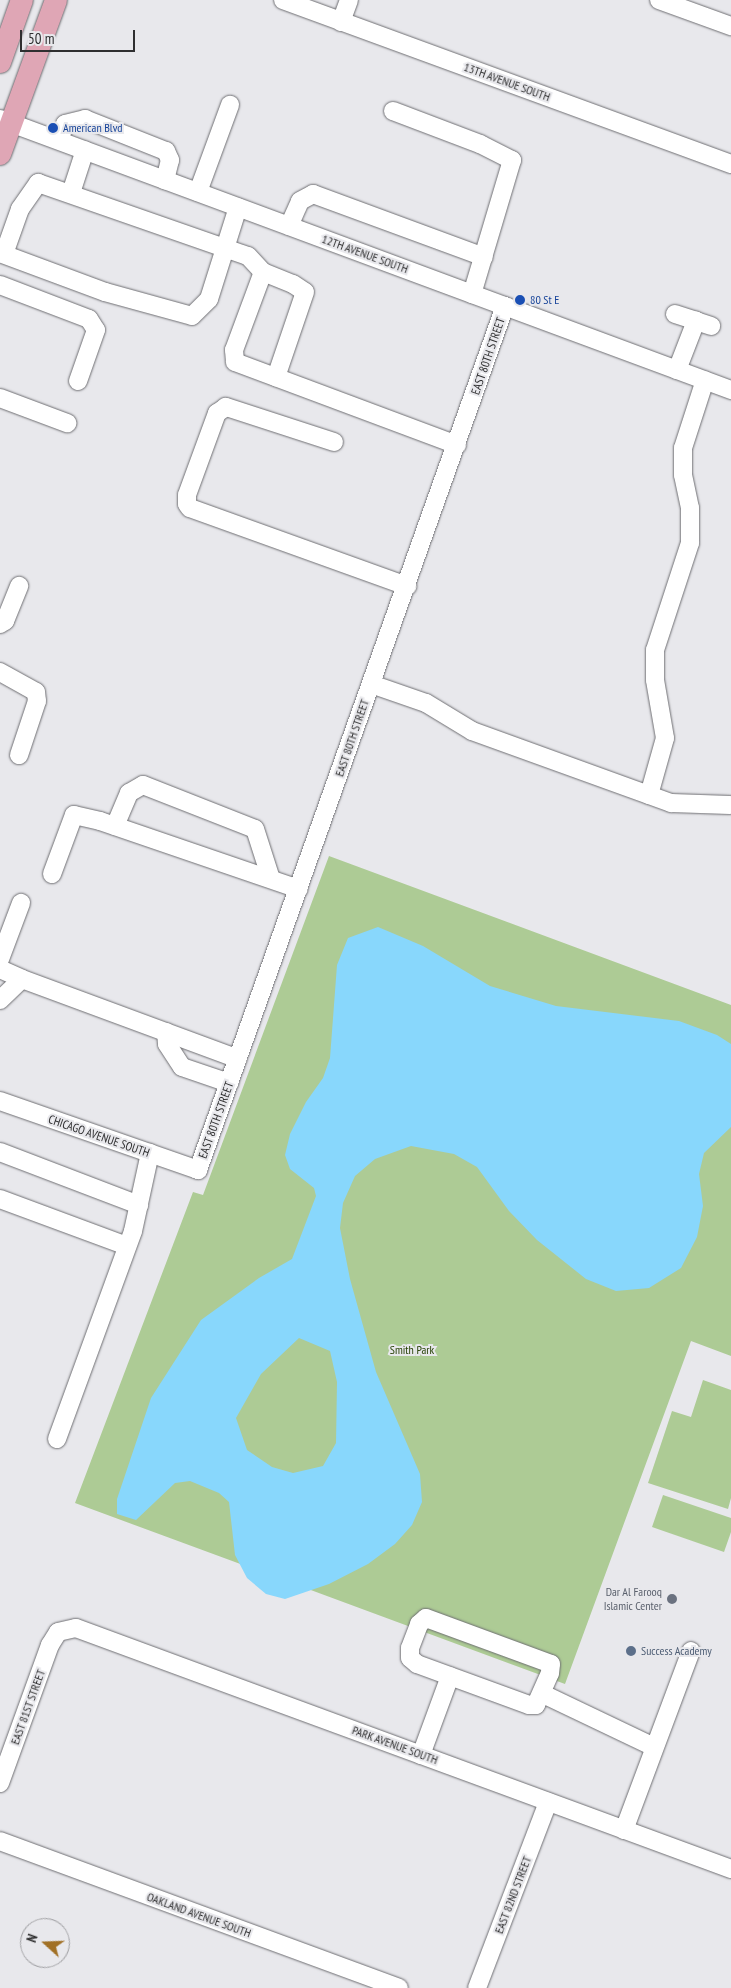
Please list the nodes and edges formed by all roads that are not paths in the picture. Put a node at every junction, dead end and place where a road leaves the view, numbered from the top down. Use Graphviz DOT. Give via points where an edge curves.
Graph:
graph roads {
  1 [pos="22,0"];
  2 [pos="56,0"];
  3 [pos="282,0"];
  4 [pos="349,0"];
  5 [pos="659,0"];
  6 [pos="701,7"];
  7 [pos="341,22"];
  8 [pos="731,26"];
  9 [pos="0,32"];
  10 [pos="0,62"];
  11 [pos="230,105"];
  12 [pos="393,111"];
  13 [pos="6,121"];
  14 [pos="59,140"];
  15 [pos="85,150"];
  16 [pos="0,154"];
  17 [pos="731,164"];
  18 [pos="165,180"];
  19 [pos="198,192"];
  20 [pos="72,193"];
  21 [pos="238,207"];
  22 [pos="289,226"];
  23 [pos="226,249"];
  24 [pos="2,254"];
  25 [pos="484,257"];
  26 [pos="262,272"];
  27 [pos="0,285"];
  28 [pos="472,294"];
  29 [pos="505,306"];
  30 [pos="675,314"];
  31 [pos="678,370"];
  32 [pos="276,378"];
  33 [pos="705,380"];
  34 [pos="78,381"];
  35 [pos="731,390"];
  36 [pos="0,398"];
  37 [pos="67,423"];
  38 [pos="334,442"];
  39 [pos="457,445"];
  40 [pos="20,586"];
  41 [pos="407,586"];
  42 [pos="0,624"];
  43 [pos="0,672"];
  44 [pos="371,684"];
  45 [pos="19,755"];
  46 [pos="649,795"];
  47 [pos="730,804"];
  48 [pos="115,826"];
  49 [pos="52,874"];
  50 [pos="271,879"];
  51 [pos="299,889"];
  52 [pos="22,902"];
  53 [pos="0,959"];
  54 [pos="0,970"];
  55 [pos="22,979"];
  56 [pos="0,1000"];
  57 [pos="166,1032"];
  58 [pos="238,1059"];
  59 [pos="229,1083"];
  60 [pos="0,1101"];
  61 [pos="0,1152"];
  62 [pos="150,1153"];
  63 [pos="198,1170"];
  64 [pos="0,1199"];
  65 [pos="139,1205"];
  66 [pos="127,1246"];
  67 [pos="57,1439"];
  68 [pos="58,1632"];
  69 [pos="690,1651"];
  70 [pos="450,1676"];
  71 [pos="542,1694"];
  72 [pos="654,1747"];
  73 [pos="421,1755"];
  74 [pos="0,1783"];
  75 [pos="548,1802"];
  76 [pos="624,1830"];
  77 [pos="0,1841"];
  78 [pos="731,1869"];
  79 [pos="399,1988"];
  80 [pos="477,1988"];
  1 -- 9 [label="main road"];
  1 -- 10 [label="main road"];
  2 -- 13 [label="main road"];
  3 -- 7 [label="street, 13TH AVENUE SOUTH"];
  4 -- 7 [label="street"];
  5 -- 6 [label="street"];
  6 -- 8 [label="street"];
  7 -- 17 [label="street, 13TH AVENUE SOUTH"];
  11 -- 19 [label="street"];
  12 -- 25 [label="street" via="480,144 512,160"];
  13 -- 14 [label="street, 12TH AVENUE SOUTH"];
  13 -- 16 [label="main road"];
  14 -- 15 [label="street, 12TH AVENUE SOUTH"];
  14 -- 18 [label="street" via="65,124 85,119 166,150 170,160"];
  15 -- 18 [label="street, 12TH AVENUE SOUTH"];
  15 -- 20 [label="street"];
  18 -- 19 [label="street, 12TH AVENUE SOUTH"];
  19 -- 21 [label="street, 12TH AVENUE SOUTH"];
  20 -- 23 [label="street"];
  20 -- 24 [label="street" via="38,183 20,209"];
  21 -- 22 [label="street, 12TH AVENUE SOUTH"];
  21 -- 23 [label="street"];
  22 -- 25 [label="street" via="300,201 313,194"];
  22 -- 28 [label="street, 12TH AVENUE SOUTH"];
  23 -- 24 [label="street" via="209,299 192,316 104,292"];
  23 -- 26 [label="street" via="248,256"];
  25 -- 28 [label="street"];
  26 -- 32 [label="street" via="305,292"];
  26 -- 32 [label="street" via="234,350 235,362"];
  27 -- 34 [label="street" via="89,318 96,330"];
  28 -- 29 [label="street, 12TH AVENUE SOUTH"];
  29 -- 31 [label="street, 12TH AVENUE SOUTH"];
  29 -- 39 [label="street, EAST 80TH STREET"];
  30 -- 31 [label="street" via="704,323"];
  31 -- 33 [label="street, 12TH AVENUE SOUTH"];
  32 -- 39 [label="street"];
  33 -- 35 [label="street, 12TH AVENUE SOUTH"];
  33 -- 46 [label="street" via="683,448 682,462 691,518 690,543 655,650 655,680 665,738"];
  36 -- 37 [label="street"];
  38 -- 41 [label="street" via="226,407 217,413 187,495 187,504 190,508"];
  39 -- 41 [label="street, EAST 80TH STREET"];
  40 -- 42 [label="street" via="5,621"];
  41 -- 44 [label="street, EAST 80TH STREET"];
  43 -- 45 [label="street" via="36,692 37,700"];
  44 -- 46 [label="street" via="426,703 472,731"];
  44 -- 51 [label="street, EAST 80TH STREET"];
  46 -- 47 [label="street" via="679,805"];
  48 -- 49 [label="street" via="74,816"];
  48 -- 50 [label="street"];
  48 -- 50 [label="street" via="129,793 143,784 255,829"];
  50 -- 51 [label="street"];
  51 -- 58 [label="street, EAST 80TH STREET"];
  52 -- 53 [label="street"];
  54 -- 55 [label="street"];
  55 -- 56 [label="street"];
  55 -- 57 [label="street"];
  57 -- 58 [label="street"];
  57 -- 59 [label="street" via="167,1044 182,1067"];
  58 -- 59 [label="street, EAST 80TH STREET"];
  59 -- 63 [label="street, EAST 80TH STREET"];
  60 -- 62 [label="street, CHICAGO AVENUE SOUTH"];
  61 -- 65 [label="street"];
  62 -- 63 [label="street, CHICAGO AVENUE SOUTH"];
  62 -- 65 [label="street"];
  64 -- 66 [label="street"];
  65 -- 66 [label="street"];
  66 -- 67 [label="street"];
  68 -- 73 [label="street, PARK AVENUE SOUTH" via="76,1628 89,1632"];
  68 -- 74 [label="street, EAST 81ST STREET" via="50,1645"];
  69 -- 72 [label="street"];
  70 -- 71 [label="street" via="528,1705 536,1705"];
  70 -- 71 [label="street" via="410,1658 410,1648 419,1624 426,1618 545,1660 551,1664"];
  70 -- 73 [label="street"];
  71 -- 72 [label="street"];
  72 -- 76 [label="street"];
  73 -- 75 [label="street, PARK AVENUE SOUTH"];
  75 -- 76 [label="street, PARK AVENUE SOUTH"];
  75 -- 80 [label="street, EAST 82ND STREET"];
  76 -- 78 [label="street, PARK AVENUE SOUTH"];
  77 -- 79 [label="street, OAKLAND AVENUE SOUTH"];
}
